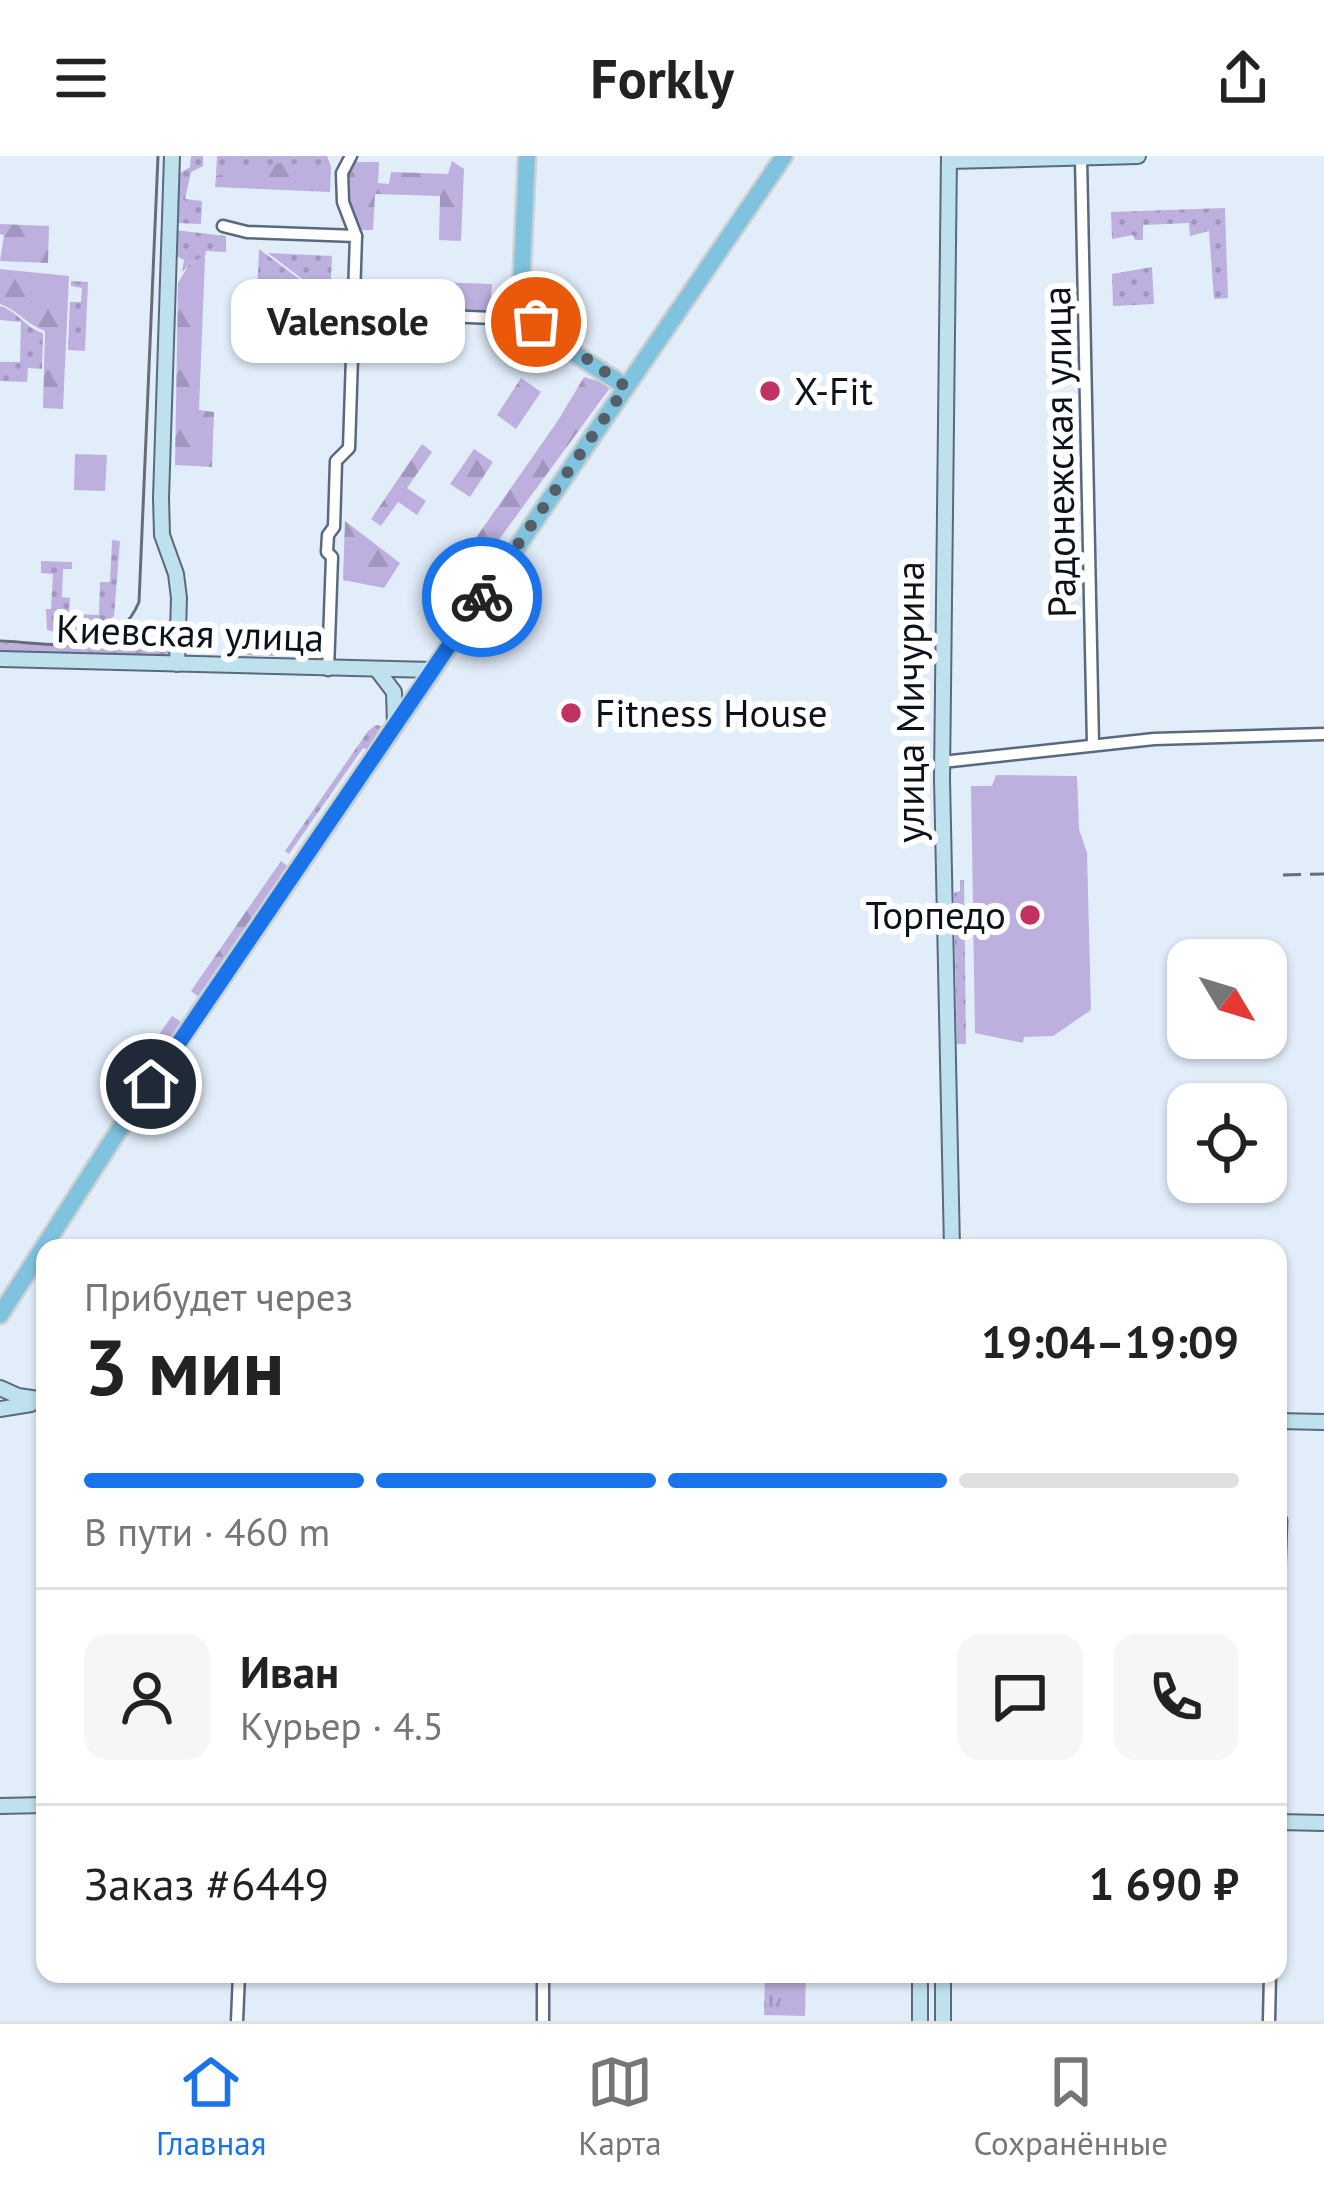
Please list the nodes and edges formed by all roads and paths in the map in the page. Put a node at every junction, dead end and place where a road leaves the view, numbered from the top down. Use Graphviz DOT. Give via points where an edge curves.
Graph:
graph roads {
  1 [pos="172,156"];
  2 [pos="351,156"];
  3 [pos="527,156"];
  4 [pos="784,156"];
  5 [pos="1138,156"];
  6 [pos="1082,158"];
  7 [pos="949,159"];
  8 [pos="223,226"];
  9 [pos="356,236"];
  10 [pos="353,312"];
  11 [pos="526,317"];
  12 [pos="626,387"];
  13 [pos="0,659"];
  14 [pos="177,664"];
  15 [pos="328,670"];
  16 [pos="432,670"];
  17 [pos="377,671"];
  18 [pos="395,724"];
  19 [pos="1324,734"];
  20 [pos="1094,745"];
  21 [pos="942,762"];
  22 [pos="48,1239"];
  23 [pos="952,1239"];
  24 [pos="36,1257"];
  25 [pos="25,1273"];
  26 [pos="0,1303"];
  27 [pos="0,1315"];
  28 [pos="0,1388"];
  29 [pos="36,1400"];
  30 [pos="36,1403"];
  31 [pos="0,1408"];
  32 [pos="1287,1421"];
  33 [pos="1324,1422"];
  34 [pos="0,1805"];
  35 [pos="36,1805"];
  36 [pos="1287,1822"];
  37 [pos="1324,1823"];
  38 [pos="239,1983"];
  39 [pos="543,1983"];
  40 [pos="920,1983"];
  41 [pos="943,1983"];
  42 [pos="1270,1983"];
  43 [pos="237,2021"];
  44 [pos="543,2021"];
  45 [pos="920,2021"];
  46 [pos="943,2021"];
  47 [pos="1269,2021"];
  1 -- 14 [label="main road" via="161,497 179,598"];
  2 -- 9 [label="street" via="343,202"];
  3 -- 11 [label="main road"];
  4 -- 12 [label="main road"];
  5 -- 6 [label="main road"];
  6 -- 7 [label="main road"];
  6 -- 20 [label="street, Радонежская улица"];
  7 -- 21 [label="main road, улица Мичурина"];
  8 -- 9 [label="street"];
  9 -- 10 [label="street"];
  10 -- 11 [label="street"];
  10 -- 15 [label="street" via="349,448 336,461 326,553"];
  11 -- 12 [label="main road"];
  12 -- 16 [label="main road"];
  13 -- 14 [label="main road, Киевская улица"];
  14 -- 15 [label="main road, Киевская улица"];
  15 -- 17 [label="main road, Киевская улица"];
  16 -- 17 [label="main road, Киевская улица"];
  16 -- 18 [label="main road"];
  17 -- 18 [label="main road, Киевская улица" via="394,692"];
  18 -- 22 [label="main road"];
  19 -- 20 [label="street"];
  20 -- 21 [label="street"];
  21 -- 23 [label="main road, улица Мичурина"];
  24 -- 25 [label="main road"];
  25 -- 26 [label="main road"];
  25 -- 27 [label="main road"];
  28 -- 29 [label="main road"];
  30 -- 31 [label="main road"];
  32 -- 33 [label="main road"];
  34 -- 35 [label="main road"];
  36 -- 37 [label="main road"];
  38 -- 43 [label="street"];
  39 -- 44 [label="street"];
  40 -- 45 [label="main road"];
  41 -- 46 [label="main road"];
  42 -- 47 [label="street"];
}
